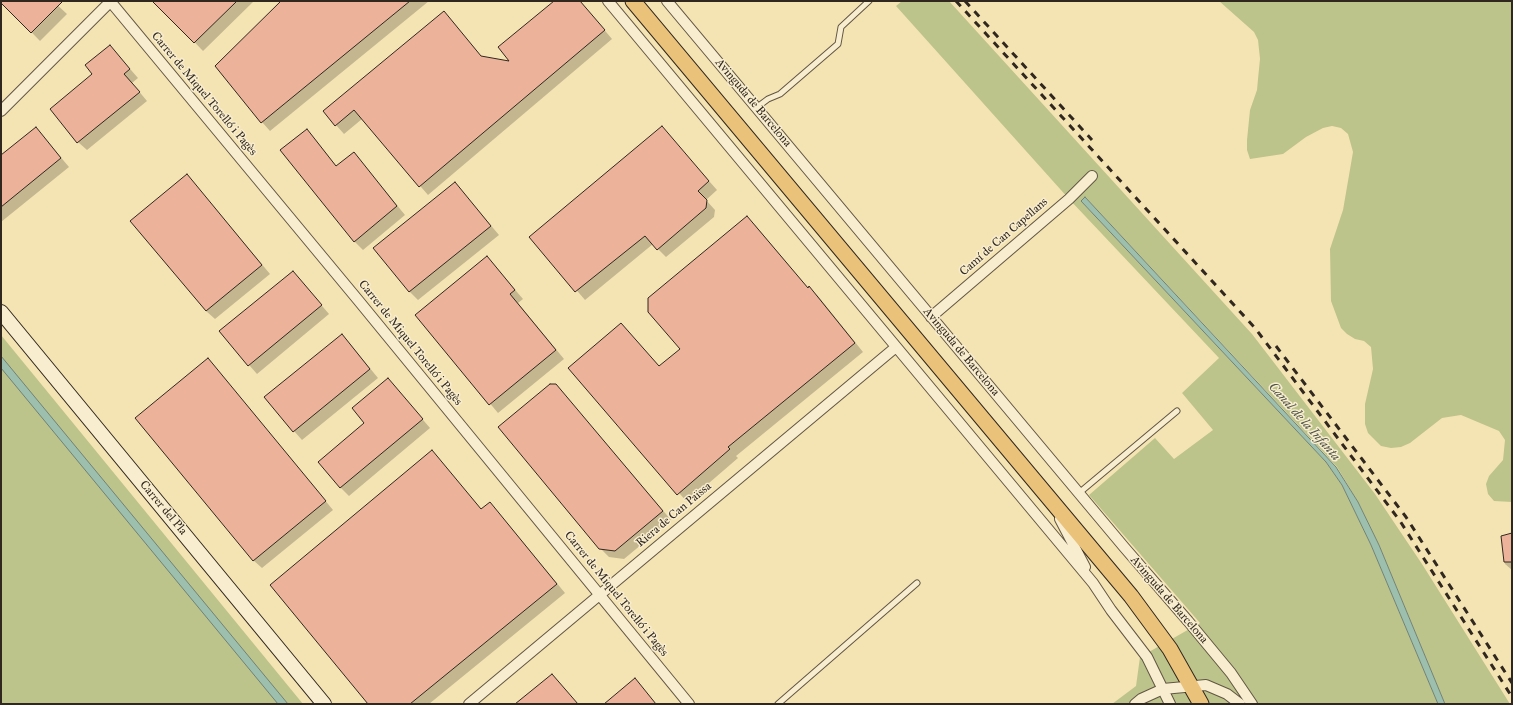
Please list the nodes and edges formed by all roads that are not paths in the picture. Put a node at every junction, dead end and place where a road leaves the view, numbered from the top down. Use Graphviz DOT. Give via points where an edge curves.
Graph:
graph roads {
  1 [pos="110,1"];
  2 [pos="608,1"];
  3 [pos="633,1"];
  4 [pos="667,1"];
  5 [pos="869,1"];
  6 [pos="756,108"];
  7 [pos="1,111"];
  8 [pos="1092,176"];
  9 [pos="1,312"];
  10 [pos="931,316"];
  11 [pos="896,347"];
  12 [pos="1177,412"];
  13 [pos="1079,493"];
  14 [pos="1052,502"];
  15 [pos="917,583"];
  16 [pos="1093,583"];
  17 [pos="599,595"];
  18 [pos="1192,686"];
  19 [pos="1163,689"];
  20 [pos="324,704"];
  21 [pos="469,704"];
  22 [pos="689,704"];
  23 [pos="778,704"];
  24 [pos="1135,704"];
  25 [pos="1170,704"];
  26 [pos="1201,704"];
  27 [pos="1240,704"];
  28 [pos="1252,704"];
  1 -- 7 [label="street"];
  1 -- 17 [label="street, Carrer de Miquel Torelló i Pagès"];
  2 -- 11 [label="street"];
  3 -- 14 [label="main road"];
  4 -- 6 [label="street, Avinguda de Barcelona"];
  5 -- 6 [label="lane" via="842,27 838,44 780,94"];
  6 -- 10 [label="street, Avinguda de Barcelona"];
  8 -- 10 [label="street, Camí de Can Capellans" via="1069,199"];
  9 -- 20 [label="main road, Carrer del Pla"];
  10 -- 13 [label="street, Avinguda de Barcelona"];
  11 -- 16 [label="street"];
  11 -- 17 [label="street, Riera de Can Païssa"];
  12 -- 13 [label="lane"];
  13 -- 28 [label="street, Avinguda de Barcelona" via="1231,673"];
  14 -- 16 [label="street"];
  14 -- 18 [label="main road" via="1160,634"];
  15 -- 23 [label="lane"];
  16 -- 19 [label="street" via="1147,657"];
  17 -- 21 [label="street, Riera de Can Païssa"];
  17 -- 22 [label="street, Carrer de Miquel Torelló i Pagès"];
  18 -- 19 [label="street"];
  18 -- 26 [label="main road"];
  18 -- 27 [label="street" via="1206,685 1227,694"];
  19 -- 24 [label="street"];
  19 -- 25 [label="street"];
}
